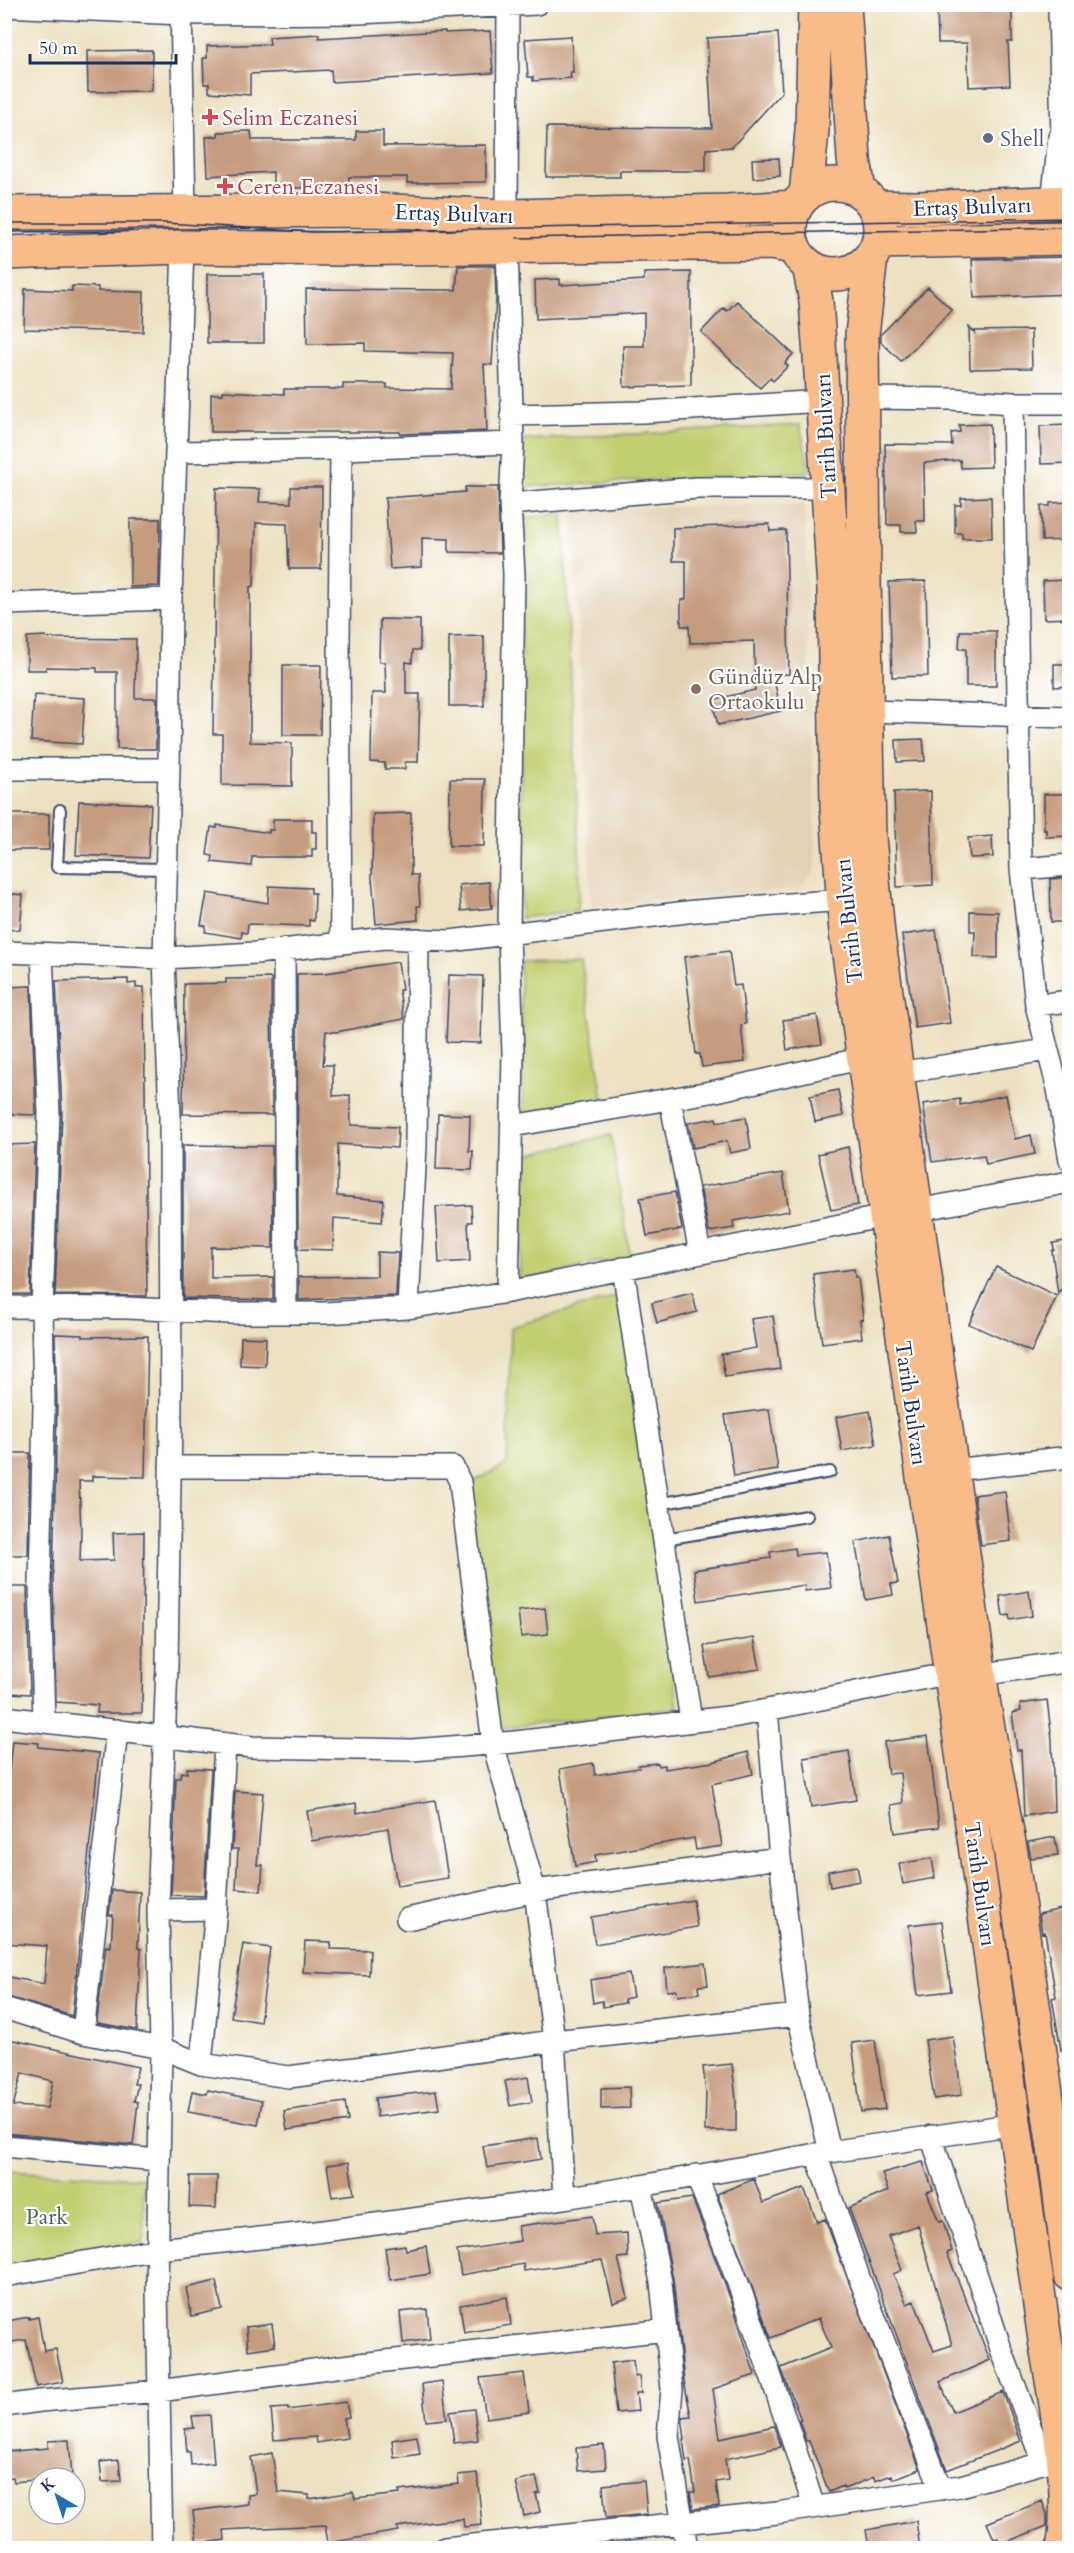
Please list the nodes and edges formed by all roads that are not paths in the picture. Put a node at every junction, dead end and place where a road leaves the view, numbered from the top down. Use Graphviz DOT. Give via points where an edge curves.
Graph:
graph roads {
  1 [pos="537,4"];
  2 [pos="815,4"];
  3 [pos="844,4"];
  4 [pos="1059,4"];
  5 [pos="508,5"];
  6 [pos="4,6"];
  7 [pos="181,9"];
  8 [pos="358,9"];
  9 [pos="1066,136"];
  10 [pos="867,199"];
  11 [pos="801,201"];
  12 [pos="1062,202"];
  13 [pos="185,212"];
  14 [pos="4,213"];
  15 [pos="507,231"];
  16 [pos="1070,238"];
  17 [pos="183,247"];
  18 [pos="874,249"];
  19 [pos="4,253"];
  20 [pos="801,257"];
  21 [pos="862,398"];
  22 [pos="823,401"];
  23 [pos="1013,403"];
  24 [pos="1070,403"];
  25 [pos="511,416"];
  26 [pos="513,443"];
  27 [pos="341,449"];
  28 [pos="177,452"];
  29 [pos="828,488"];
  30 [pos="510,504"];
  31 [pos="171,599"];
  32 [pos="4,604"];
  33 [pos="868,711"];
  34 [pos="1019,717"];
  35 [pos="1070,717"];
  36 [pos="4,769"];
  37 [pos="169,769"];
  38 [pos="60,810"];
  39 [pos="1070,866"];
  40 [pos="167,869"];
  41 [pos="1022,869"];
  42 [pos="844,900"];
  43 [pos="509,934"];
  44 [pos="418,939"];
  45 [pos="341,942"];
  46 [pos="284,949"];
  47 [pos="4,952"];
  48 [pos="42,954"];
  49 [pos="164,958"];
  50 [pos="1070,1001"];
  51 [pos="1036,1005"];
  52 [pos="1047,1050"];
  53 [pos="864,1058"];
  54 [pos="898,1073"];
  55 [pos="670,1099"];
  56 [pos="512,1126"];
  57 [pos="1070,1160"];
  58 [pos="1070,1182"];
  59 [pos="900,1213"];
  60 [pos="700,1253"];
  61 [pos="623,1268"];
  62 [pos="508,1292"];
  63 [pos="4,1307"];
  64 [pos="42,1308"];
  65 [pos="408,1308"];
  66 [pos="170,1310"];
  67 [pos="286,1313"];
  68 [pos="1070,1457"];
  69 [pos="170,1467"];
  70 [pos="953,1470"];
  71 [pos="830,1472"];
  72 [pos="658,1504"];
  73 [pos="807,1516"];
  74 [pos="664,1539"];
  75 [pos="1070,1661"];
  76 [pos="965,1674"];
  77 [pos="767,1710"];
  78 [pos="4,1717"];
  79 [pos="44,1721"];
  80 [pos="691,1721"];
  81 [pos="117,1730"];
  82 [pos="165,1737"];
  83 [pos="225,1744"];
  84 [pos="493,1744"];
  85 [pos="780,1857"];
  86 [pos="535,1891"];
  87 [pos="216,1909"];
  88 [pos="158,1910"];
  89 [pos="407,1919"];
  90 [pos="4,2008"];
  91 [pos="798,2015"];
  92 [pos="83,2033"];
  93 [pos="554,2041"];
  94 [pos="161,2048"];
  95 [pos="201,2064"];
  96 [pos="1059,2113"];
  97 [pos="1016,2124"];
  98 [pos="931,2136"];
  99 [pos="4,2146"];
  100 [pos="823,2153"];
  101 [pos="158,2160"];
  102 [pos="696,2175"];
  103 [pos="641,2186"];
  104 [pos="564,2198"];
  105 [pos="1067,2234"];
  106 [pos="158,2249"];
  107 [pos="1070,2274"];
  108 [pos="4,2276"];
  109 [pos="666,2330"];
  110 [pos="159,2391"];
  111 [pos="4,2406"];
  112 [pos="1054,2460"];
  113 [pos="941,2489"];
  114 [pos="814,2507"];
  115 [pos="684,2522"];
  116 [pos="1065,2542"];
  117 [pos="162,2548"];
  118 [pos="445,2548"];
  119 [pos="687,2548"];
  1 -- 5 [label="street"];
  2 -- 11 [label="main road" via="812,130"];
  3 -- 10 [label="main road" via="852,129"];
  4 -- 9 [label="street"];
  5 -- 8 [label="street"];
  5 -- 15 [label="street"];
  6 -- 7 [label="street"];
  7 -- 8 [label="street"];
  7 -- 13 [label="street"];
  9 -- 12 [label="street"];
  10 -- 11 [label="main road" via="842,185 823,186"];
  10 -- 12 [label="main road, Ertaş Bulvarı" via="917,208"];
  10 -- 18 [label="main road" via="880,223"];
  11 -- 15 [label="main road, Ertaş Bulvarı"];
  11 -- 20 [label="main road" via="790,223"];
  13 -- 14 [label="main road, Ertaş Bulvarı"];
  13 -- 15 [label="main road, Ertaş Bulvarı" via="371,210"];
  15 -- 17 [label="main road, Ertaş Bulvarı"];
  15 -- 20 [label="main road, Ertaş Bulvarı" via="771,243"];
  15 -- 25 [label="street"];
  16 -- 18 [label="main road, Ertaş Bulvarı"];
  17 -- 19 [label="main road, Ertaş Bulvarı"];
  17 -- 28 [label="street"];
  18 -- 20 [label="main road" via="858,268 841,274 824,273"];
  18 -- 21 [label="main road" via="862,335"];
  20 -- 22 [label="main road, Tarih Bulvarı" via="816,301"];
  21 -- 23 [label="street"];
  21 -- 33 [label="main road"];
  22 -- 25 [label="street"];
  22 -- 29 [label="main road, Tarih Bulvarı"];
  23 -- 24 [label="street"];
  23 -- 34 [label="street"];
  25 -- 26 [label="street"];
  26 -- 27 [label="street"];
  26 -- 30 [label="street"];
  27 -- 28 [label="street"];
  27 -- 45 [label="street"];
  28 -- 31 [label="street"];
  29 -- 30 [label="street" via="697,488"];
  29 -- 42 [label="main road, Tarih Bulvarı" via="834,590 837,809"];
  30 -- 43 [label="street" via="514,574"];
  31 -- 32 [label="street"];
  31 -- 37 [label="street"];
  33 -- 34 [label="street"];
  33 -- 54 [label="main road" via="869,837"];
  34 -- 35 [label="street"];
  34 -- 41 [label="street"];
  36 -- 37 [label="street"];
  37 -- 40 [label="street"];
  38 -- 40 [label="lane" via="57,867"];
  39 -- 41 [label="street"];
  40 -- 49 [label="street"];
  41 -- 51 [label="street"];
  42 -- 43 [label="street" via="694,911"];
  42 -- 53 [label="main road, Tarih Bulvarı"];
  43 -- 44 [label="street" via="450,941"];
  43 -- 56 [label="street"];
  44 -- 45 [label="street"];
  44 -- 65 [label="street" via="416,1145"];
  45 -- 46 [label="street"];
  46 -- 49 [label="street"];
  46 -- 67 [label="street"];
  47 -- 48 [label="street"];
  48 -- 49 [label="street"];
  48 -- 64 [label="street" via="49,1113"];
  49 -- 66 [label="street" via="170,1116"];
  50 -- 51 [label="street"];
  51 -- 52 [label="street"];
  52 -- 54 [label="street"];
  52 -- 57 [label="street"];
  53 -- 55 [label="street"];
  53 -- 59 [label="main road, Tarih Bulvarı"];
  54 -- 59 [label="main road"];
  55 -- 56 [label="street"];
  55 -- 60 [label="street"];
  56 -- 62 [label="street"];
  58 -- 59 [label="street"];
  59 -- 60 [label="street"];
  59 -- 70 [label="main road"];
  59 -- 76 [label="main road, Tarih Bulvarı"];
  60 -- 61 [label="street"];
  61 -- 62 [label="street"];
  61 -- 72 [label="street"];
  62 -- 65 [label="street"];
  63 -- 64 [label="street"];
  64 -- 66 [label="street"];
  64 -- 79 [label="street" via="40,1583"];
  65 -- 67 [label="street"];
  66 -- 67 [label="street"];
  66 -- 69 [label="street"];
  68 -- 70 [label="street"];
  69 -- 82 [label="street"];
  69 -- 84 [label="street" via="453,1467 460,1482"];
  70 -- 76 [label="main road"];
  71 -- 72 [label="lane"];
  72 -- 74 [label="street"];
  73 -- 74 [label="lane"];
  74 -- 80 [label="street"];
  75 -- 76 [label="street"];
  76 -- 77 [label="street"];
  76 -- 96 [label="main road" via="1011,1854"];
  76 -- 97 [label="main road, Tarih Bulvarı"];
  77 -- 80 [label="street"];
  77 -- 85 [label="street"];
  78 -- 79 [label="street"];
  79 -- 81 [label="street"];
  80 -- 84 [label="street"];
  81 -- 82 [label="street"];
  81 -- 92 [label="street"];
  82 -- 83 [label="street"];
  82 -- 88 [label="street"];
  83 -- 84 [label="street" via="326,1750 412,1750"];
  83 -- 87 [label="street"];
  84 -- 86 [label="street"];
  85 -- 86 [label="street"];
  85 -- 91 [label="street"];
  86 -- 89 [label="street"];
  86 -- 93 [label="street"];
  87 -- 88 [label="street"];
  87 -- 95 [label="street"];
  88 -- 94 [label="street"];
  90 -- 92 [label="street"];
  91 -- 93 [label="street"];
  91 -- 100 [label="street"];
  92 -- 94 [label="street"];
  93 -- 95 [label="street" via="289,2077"];
  93 -- 104 [label="street"];
  94 -- 95 [label="street"];
  94 -- 101 [label="street"];
  96 -- 105 [label="main road"];
  97 -- 98 [label="street"];
  97 -- 112 [label="main road, Tarih Bulvarı" via="1045,2340"];
  98 -- 100 [label="street"];
  98 -- 112 [label="street" via="1001,2349"];
  99 -- 101 [label="street"];
  100 -- 102 [label="street"];
  100 -- 113 [label="street" via="859,2277"];
  101 -- 106 [label="street"];
  102 -- 103 [label="street"];
  102 -- 114 [label="street" via="733,2265"];
  103 -- 104 [label="street"];
  103 -- 109 [label="street" via="661,2282"];
  104 -- 106 [label="street"];
  105 -- 107 [label="main road"];
  106 -- 108 [label="street"];
  106 -- 110 [label="street"];
  109 -- 110 [label="street"];
  109 -- 115 [label="street" via="672,2389 668,2436"];
  110 -- 111 [label="street"];
  110 -- 117 [label="street"];
  112 -- 113 [label="street"];
  112 -- 116 [label="main road, Tarih Bulvarı" via="1069,2504"];
  113 -- 114 [label="street"];
  114 -- 115 [label="street"];
  115 -- 118 [label="street"];
  115 -- 119 [label="street"];
}
